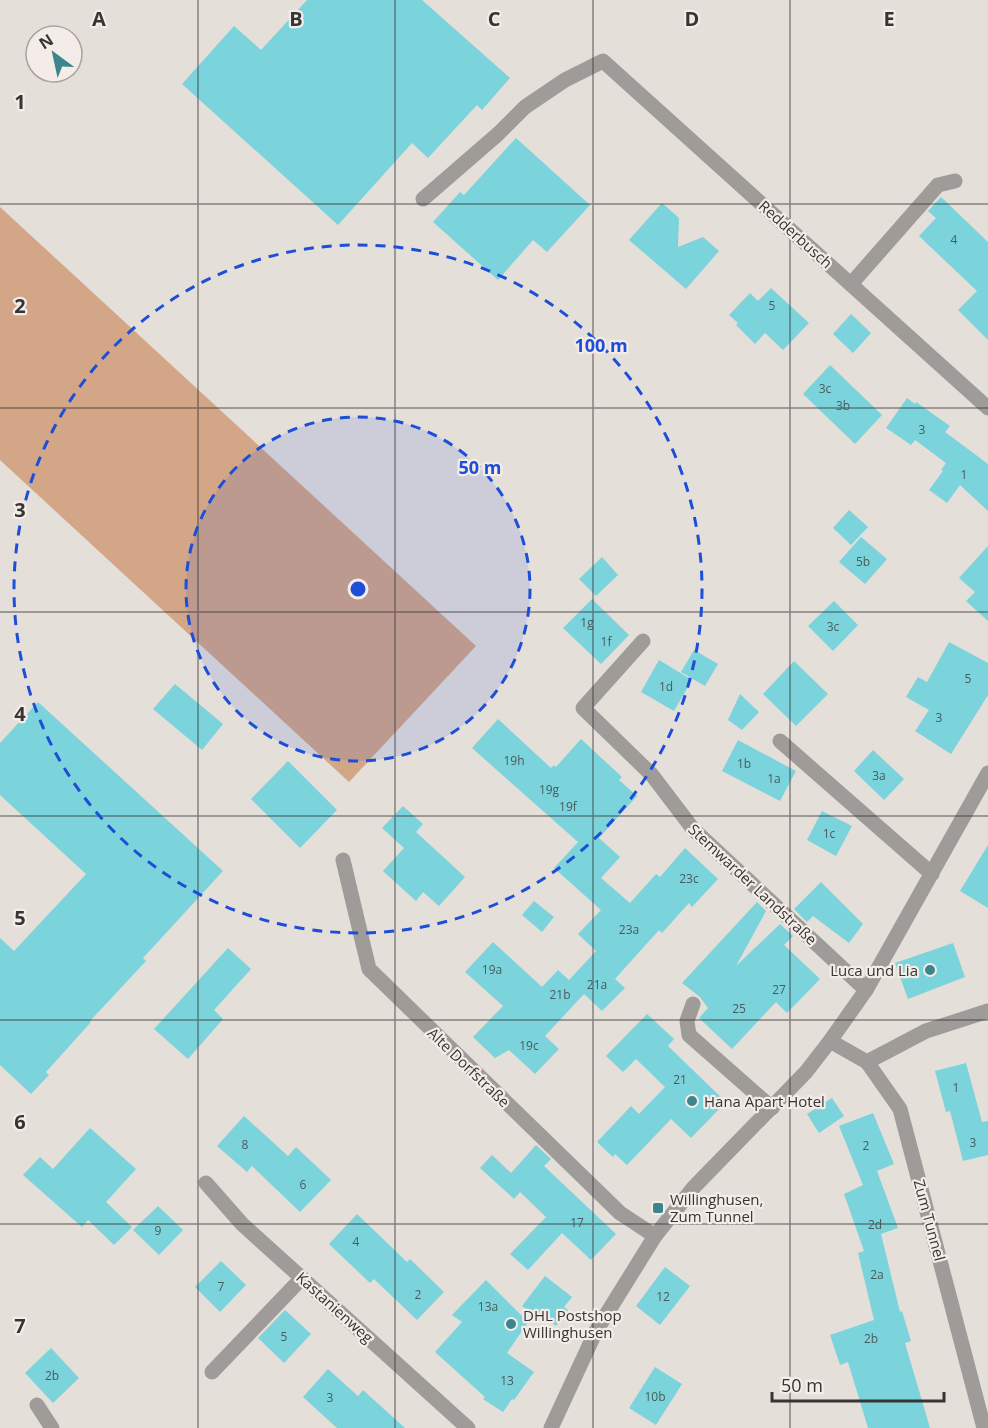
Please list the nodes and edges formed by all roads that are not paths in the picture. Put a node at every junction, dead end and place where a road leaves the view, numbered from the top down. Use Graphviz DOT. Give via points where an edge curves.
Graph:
graph roads {
  1 [pos="955,181"];
  2 [pos="423,199"];
  3 [pos="851,284"];
  4 [pos="988,408"];
  5 [pos="643,641"];
  6 [pos="780,741"];
  7 [pos="988,773"];
  8 [pos="343,860"];
  9 [pos="932,874"];
  10 [pos="866,990"];
  11 [pos="693,1004"];
  12 [pos="988,1011"];
  13 [pos="830,1041"];
  14 [pos="867,1062"];
  15 [pos="772,1108"];
  16 [pos="206,1183"];
  17 [pos="655,1236"];
  18 [pos="302,1278"];
  19 [pos="212,1372"];
  20 [pos="37,1405"];
  21 [pos="51,1428"];
  22 [pos="468,1428"];
  23 [pos="551,1428"];
  24 [pos="984,1428"];
  1 -- 3 [label="street" via="938,185"];
  2 -- 3 [label="street, Redderbusch" via="525,107 603,61"];
  3 -- 4 [label="street, Redderbusch"];
  5 -- 10 [label="street, Stemwarder Landstraße" via="583,708 652,775 693,829"];
  6 -- 9 [label="street"];
  7 -- 9 [label="street"];
  8 -- 17 [label="street, Alte Dorfstraße" via="369,969 620,1213"];
  9 -- 10 [label="street"];
  10 -- 13 [label="street"];
  11 -- 15 [label="street" via="687,1021 689,1035"];
  12 -- 14 [label="street" via="926,1031"];
  13 -- 14 [label="street, Zum Tunnel"];
  13 -- 15 [label="street"];
  14 -- 24 [label="street, Zum Tunnel" via="900,1109"];
  15 -- 17 [label="street" via="694,1187"];
  16 -- 18 [label="street, Kastanienweg" via="242,1224"];
  17 -- 23 [label="street" via="596,1331"];
  18 -- 19 [label="street"];
  18 -- 22 [label="street, Kastanienweg"];
  20 -- 21 [label="street"];
}
